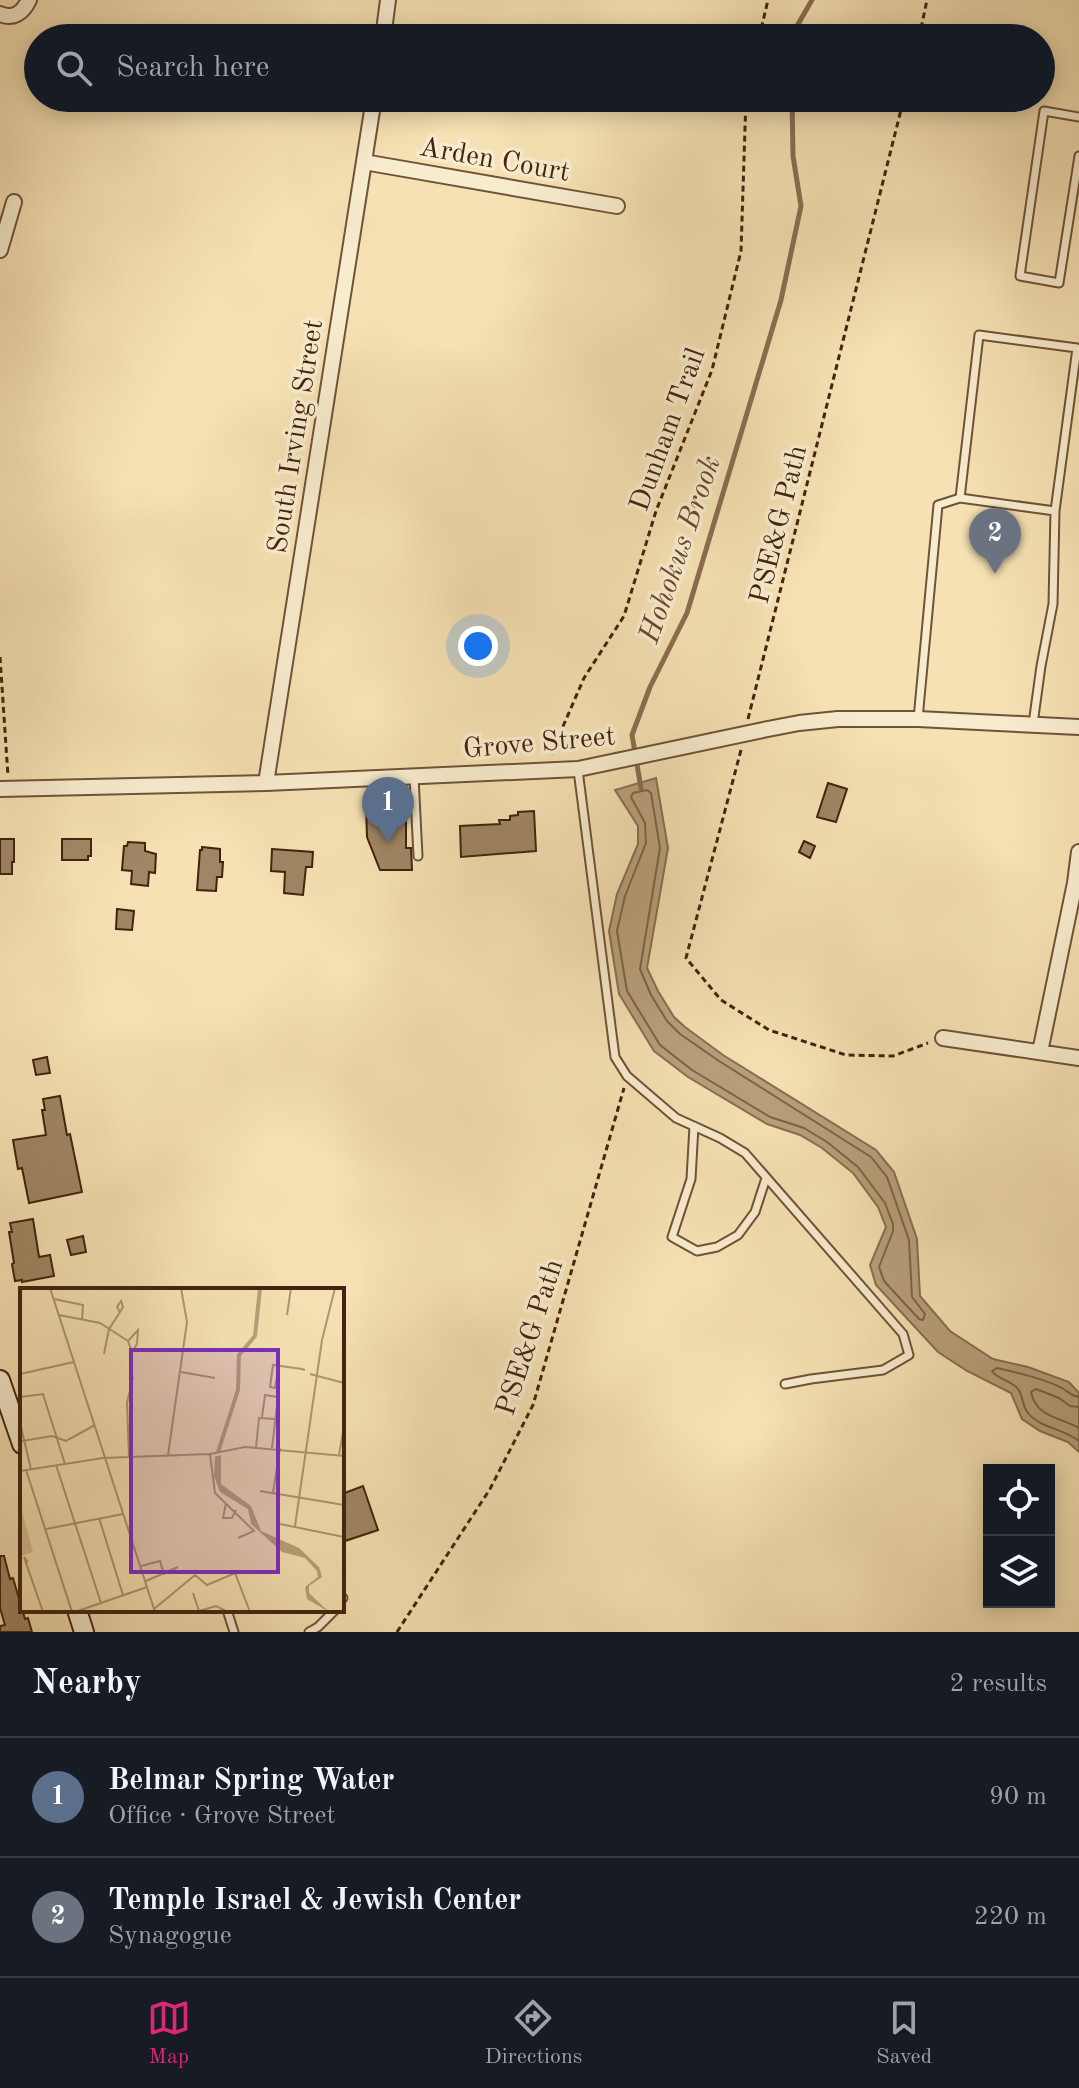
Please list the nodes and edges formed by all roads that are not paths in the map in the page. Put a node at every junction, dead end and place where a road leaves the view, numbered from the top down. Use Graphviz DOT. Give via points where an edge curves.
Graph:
graph roads {
  1 [pos="29,0"];
  2 [pos="388,0"];
  3 [pos="0,14"];
  4 [pos="385,24"];
  5 [pos="372,112"];
  6 [pos="1044,112"];
  7 [pos="1050,112"];
  8 [pos="1079,117"];
  9 [pos="1079,156"];
  10 [pos="364,162"];
  11 [pos="14,202"];
  12 [pos="617,206"];
  13 [pos="0,250"];
  14 [pos="960,498"];
  15 [pos="1055,511"];
  16 [pos="918,719"];
  17 [pos="1033,724"];
  18 [pos="1079,727"];
  19 [pos="578,769"];
  20 [pos="414,777"];
  21 [pos="4,783"];
  22 [pos="266,783"];
  23 [pos="1079,852"];
  24 [pos="418,856"];
  25 [pos="943,1038"];
  26 [pos="1040,1052"];
  27 [pos="1079,1058"];
  28 [pos="694,1126"];
  29 [pos="766,1178"];
  30 [pos="0,1380"];
  31 [pos="785,1384"];
  32 [pos="20,1438"];
  33 [pos="78,1612"];
  34 [pos="228,1612"];
  35 [pos="333,1612"];
  36 [pos="84,1632"];
  37 [pos="234,1632"];
  38 [pos="309,1632"];
  1 -- 3 [label="street" via="12,17"];
  2 -- 4 [label="street"];
  5 -- 10 [label="street, South Irving Street"];
  6 -- 9 [label="lane" via="1020,276 1059,283"];
  7 -- 8 [label="lane"];
  10 -- 12 [label="street, Arden Court"];
  10 -- 22 [label="street, South Irving Street"];
  11 -- 13 [label="street"];
  14 -- 15 [label="lane"];
  14 -- 15 [label="lane" via="979,335 1077,348"];
  14 -- 16 [label="lane" via="938,505"];
  15 -- 17 [label="lane" via="1053,604"];
  16 -- 17 [label="street, Grove Street"];
  16 -- 19 [label="street, Grove Street" via="799,723"];
  17 -- 18 [label="street, Grove Street"];
  19 -- 20 [label="street, Grove Street"];
  19 -- 28 [label="lane" via="615,1057 627,1076 676,1118"];
  20 -- 22 [label="street, Grove Street"];
  20 -- 24 [label="lane"];
  21 -- 22 [label="street, Grove Street"];
  23 -- 26 [label="street"];
  25 -- 26 [label="street"];
  26 -- 27 [label="street"];
  28 -- 29 [label="lane" via="745,1153"];
  28 -- 29 [label="lane" via="691,1179 672,1237 697,1251 738,1235 755,1212"];
  29 -- 31 [label="lane" via="903,1334 909,1355 883,1370"];
  30 -- 32 [label="main road"];
  33 -- 36 [label="main road"];
  34 -- 37 [label="lane"];
  35 -- 38 [label="lane"];
}
